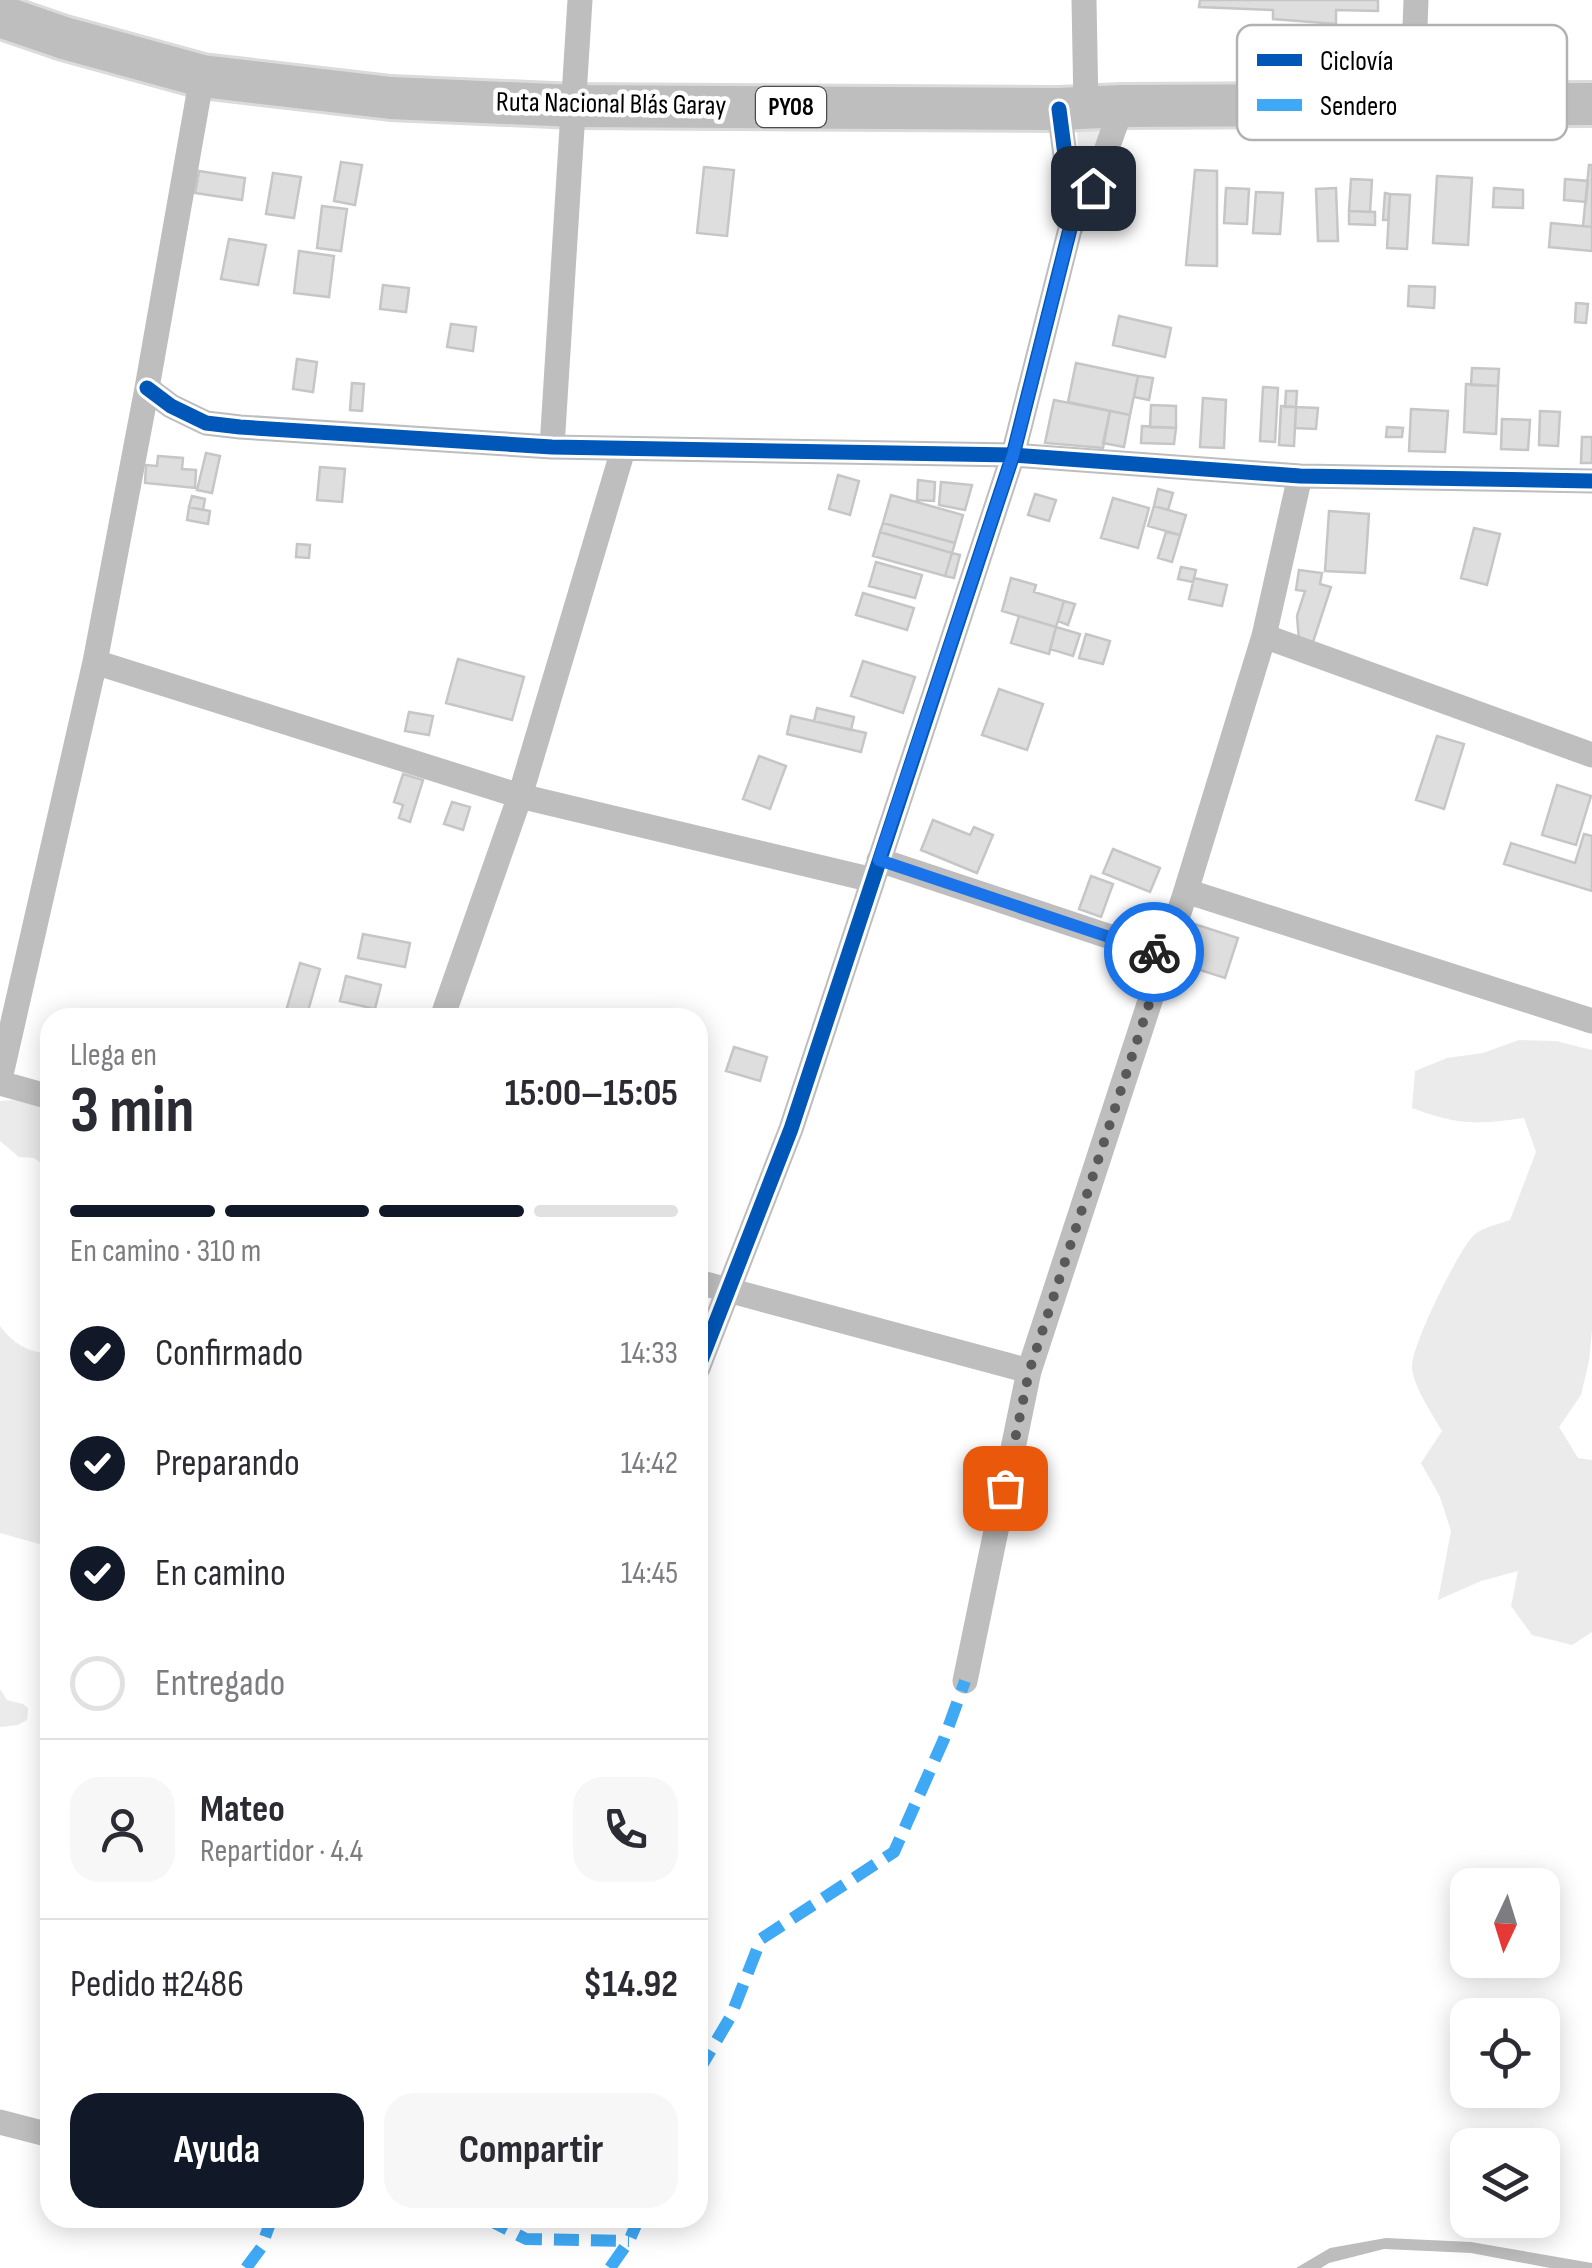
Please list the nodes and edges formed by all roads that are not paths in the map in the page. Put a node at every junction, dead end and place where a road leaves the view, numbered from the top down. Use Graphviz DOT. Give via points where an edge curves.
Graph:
graph roads {
  1 [pos="580,0"];
  2 [pos="1084,0"];
  3 [pos="1416,0"];
  4 [pos="0,16"];
  5 [pos="1415,25"];
  6 [pos="202,76"];
  7 [pos="1567,104"];
  8 [pos="1592,104"];
  9 [pos="575,106"];
  10 [pos="1237,107"];
  11 [pos="1089,108"];
  12 [pos="1070,229"];
  13 [pos="147,388"];
  14 [pos="552,448"];
  15 [pos="623,450"];
  16 [pos="1013,455"];
  17 [pos="1300,476"];
  18 [pos="1592,482"];
  19 [pos="1264,636"];
  20 [pos="95,662"];
  21 [pos="1592,755"];
  22 [pos="520,796"];
  23 [pos="876,870"];
  24 [pos="1186,891"];
  25 [pos="1165,955"];
  26 [pos="446,1008"];
  27 [pos="1592,1020"];
  28 [pos="0,1081"];
  29 [pos="40,1095"];
  30 [pos="708,1285"];
  31 [pos="729,1291"];
  32 [pos="708,1343"];
  33 [pos="1029,1372"];
  34 [pos="965,1681"];
  35 [pos="0,2122"];
  36 [pos="40,2132"];
  1 -- 9 [label="street"];
  2 -- 11 [label="street"];
  3 -- 5 [label="street"];
  4 -- 6 [label="highway, Ruta Nacional Blás Garay / PY08"];
  6 -- 9 [label="highway, Ruta Nacional Blás Garay / PY08" via="391,98"];
  6 -- 13 [label="street"];
  7 -- 8 [label="highway, Ruta Nacional Blás Garay / PY08"];
  9 -- 11 [label="highway, Ruta Nacional Blás Garay / PY08"];
  9 -- 14 [label="street"];
  10 -- 11 [label="highway, Ruta Nacional Blás Garay / PY08"];
  11 -- 12 [label="street" via="1069,186"];
  11 -- 12 [label="street" via="1093,188"];
  12 -- 16 [label="street"];
  13 -- 14 [label="street" via="206,422 240,428"];
  13 -- 20 [label="street"];
  14 -- 15 [label="street"];
  15 -- 16 [label="street"];
  15 -- 22 [label="street"];
  16 -- 17 [label="street"];
  16 -- 23 [label="street"];
  17 -- 18 [label="street"];
  17 -- 19 [label="street"];
  19 -- 21 [label="street"];
  19 -- 24 [label="street"];
  20 -- 22 [label="street"];
  20 -- 28 [label="street"];
  22 -- 23 [label="street"];
  22 -- 26 [label="street"];
  23 -- 25 [label="street"];
  23 -- 31 [label="street" via="791,1130"];
  24 -- 25 [label="street"];
  24 -- 27 [label="street"];
  25 -- 33 [label="street"];
  28 -- 29 [label="street"];
  30 -- 31 [label="street"];
  31 -- 32 [label="street"];
  31 -- 33 [label="street"];
  33 -- 34 [label="street"];
  35 -- 36 [label="street"];
}
